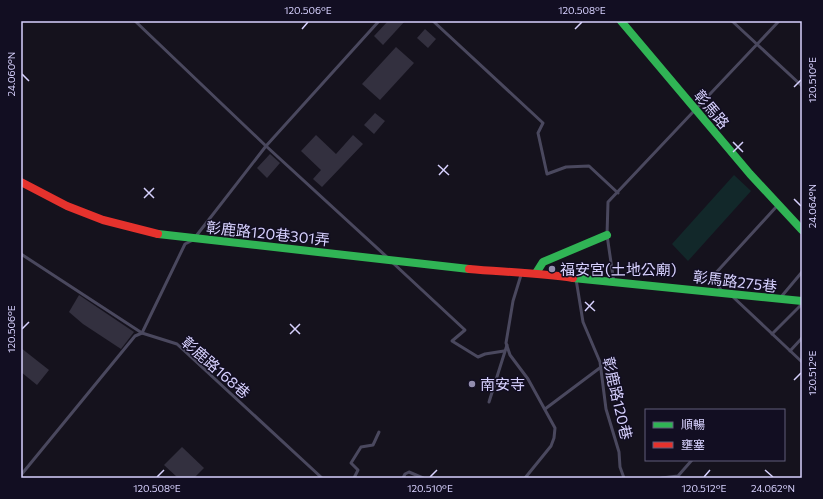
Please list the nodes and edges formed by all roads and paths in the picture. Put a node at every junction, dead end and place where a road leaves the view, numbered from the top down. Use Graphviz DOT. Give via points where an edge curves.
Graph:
graph roads {
  1 [pos="135,21"];
  2 [pos="379,21"];
  3 [pos="433,21"];
  4 [pos="621,21"];
  5 [pos="732,21"];
  6 [pos="779,21"];
  7 [pos="757,44"];
  8 [pos="802,86"];
  9 [pos="696,111"];
  10 [pos="266,146"];
  11 [pos="21,182"];
  12 [pos="618,193"];
  13 [pos="779,204"];
  14 [pos="802,230"];
  15 [pos="607,235"];
  16 [pos="193,240"];
  17 [pos="21,254"];
  18 [pos="390,260"];
  19 [pos="802,272"];
  20 [pos="536,273"];
  21 [pos="522,274"];
  22 [pos="576,278"];
  23 [pos="614,283"];
  24 [pos="726,293"];
  25 [pos="778,300"];
  26 [pos="802,303"];
  27 [pos="142,333"];
  28 [pos="772,334"];
  29 [pos="802,338"];
  30 [pos="506,345"];
  31 [pos="790,351"];
  32 [pos="504,352"];
  33 [pos="802,362"];
  34 [pos="601,367"];
  35 [pos="489,402"];
  36 [pos="545,409"];
  37 [pos="379,432"];
  38 [pos="691,461"];
  39 [pos="21,475"];
  40 [pos="322,478"];
  41 [pos="354,478"];
  42 [pos="403,478"];
  43 [pos="423,478"];
  44 [pos="525,478"];
  45 [pos="624,478"];
  46 [pos="662,478"];
  1 -- 10 [label="lane"];
  2 -- 10 [label="lane"];
  3 -- 12 [label="lane" via="543,123 538,133 547,174 566,167 589,166"];
  4 -- 9 [label="street, 彰馬路"];
  5 -- 7 [label="lane"];
  6 -- 7 [label="lane"];
  7 -- 8 [label="lane"];
  7 -- 9 [label="lane"];
  9 -- 12 [label="lane"];
  9 -- 13 [label="street, 彰馬路"];
  10 -- 16 [label="lane"];
  10 -- 18 [label="lane"];
  11 -- 16 [label="street, 彰鹿路120巷301弄" via="67,206 102,220 162,236"];
  12 -- 15 [label="lane" via="608,202"];
  13 -- 14 [label="street, 彰馬路"];
  13 -- 24 [label="lane" via="712,276"];
  15 -- 20 [label="street" via="543,262"];
  15 -- 23 [label="lane"];
  16 -- 18 [label="street, 彰鹿路120巷301弄"];
  16 -- 27 [label="lane" via="185,244"];
  17 -- 27 [label="lane, 彰鹿路168巷"];
  18 -- 21 [label="street, 彰鹿路120巷301弄"];
  18 -- 32 [label="lane" via="465,330 452,341 478,357"];
  19 -- 25 [label="lane"];
  20 -- 21 [label="street, 彰馬路275巷"];
  20 -- 22 [label="street, 彰馬路275巷"];
  21 -- 30 [label="lane" via="513,301"];
  22 -- 23 [label="street, 彰馬路275巷"];
  22 -- 34 [label="lane, 彰鹿路120巷" via="583,322"];
  23 -- 24 [label="street, 彰馬路275巷"];
  24 -- 25 [label="street, 彰馬路275巷"];
  24 -- 28 [label="lane"];
  25 -- 26 [label="street, 彰馬路275巷"];
  26 -- 28 [label="lane"];
  27 -- 39 [label="lane" via="135,336"];
  27 -- 40 [label="lane, 彰鹿路168巷" via="177,344"];
  28 -- 31 [label="lane"];
  29 -- 31 [label="lane"];
  30 -- 32 [label="lane"];
  30 -- 36 [label="lane"];
  31 -- 33 [label="lane"];
  32 -- 35 [label="lane"];
  34 -- 36 [label="lane"];
  34 -- 45 [label="lane, 彰鹿路120巷" via="606,409"];
  36 -- 44 [label="lane" via="556,428 554,438 551,446"];
  37 -- 41 [label="lane" via="373,445 361,447 351,463 358,470"];
  38 -- 46 [label="lane" via="678,476"];
  42 -- 43 [label="lane" via="409,472"];
}
